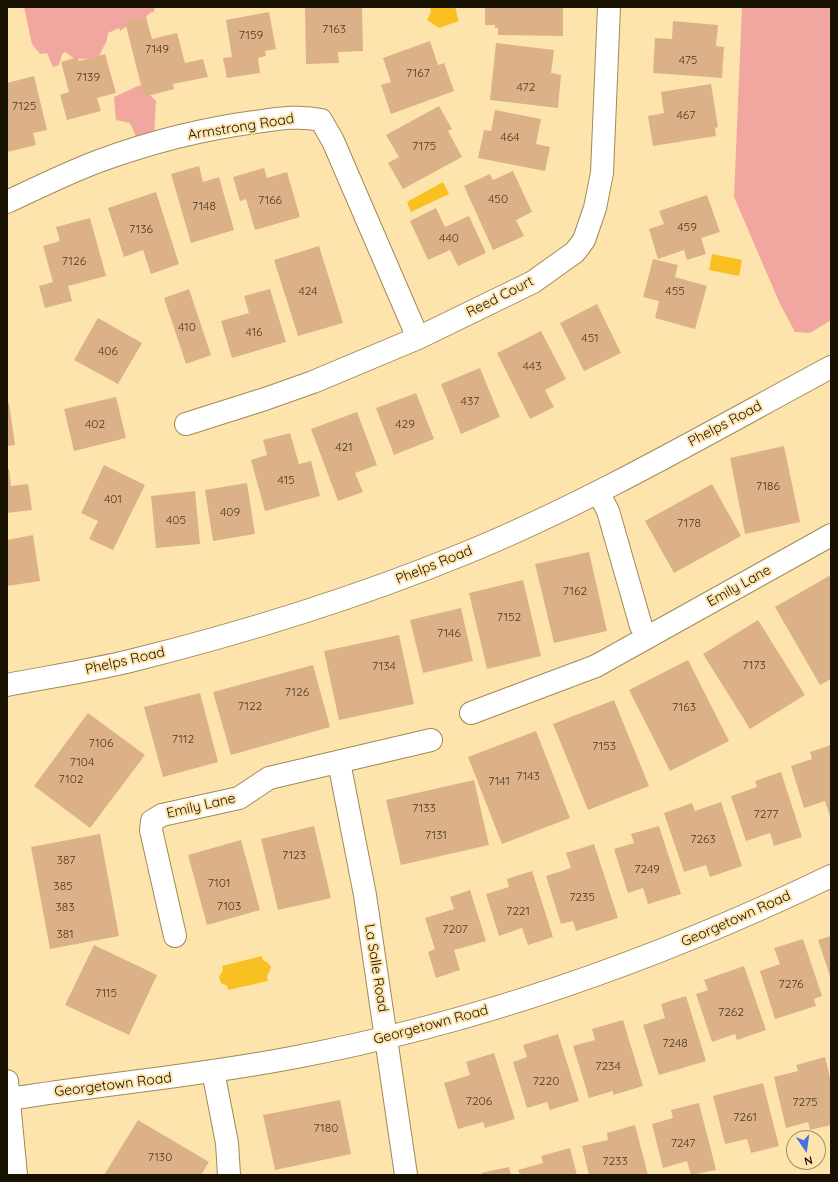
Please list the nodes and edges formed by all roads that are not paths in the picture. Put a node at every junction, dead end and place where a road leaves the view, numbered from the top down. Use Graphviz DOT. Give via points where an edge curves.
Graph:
graph roads {
  1 [pos="609,7"];
  2 [pos="7,202"];
  3 [pos="418,338"];
  4 [pos="831,367"];
  5 [pos="186,424"];
  6 [pos="598,492"];
  7 [pos="831,535"];
  8 [pos="648,636"];
  9 [pos="7,685"];
  10 [pos="471,713"];
  11 [pos="431,740"];
  12 [pos="339,762"];
  13 [pos="831,876"];
  14 [pos="175,936"];
  15 [pos="387,1037"];
  16 [pos="213,1071"];
  17 [pos="8,1090"];
  18 [pos="16,1175"];
  19 [pos="229,1175"];
  20 [pos="406,1175"];
  1 -- 3 [label="street, Reed Court" via="602,173 595,208 584,240 575,252 533,282"];
  2 -- 3 [label="street, Armstrong Road" via="99,161 192,134 288,118 307,116 321,120 333,141"];
  3 -- 5 [label="street, Reed Court" via="313,382"];
  4 -- 6 [label="street, Phelps Road"];
  6 -- 8 [label="street" via="608,511 641,626"];
  6 -- 9 [label="street, Phelps Road" via="463,555 366,592 255,628 128,662"];
  7 -- 8 [label="street, Emily Lane"];
  8 -- 10 [label="street, Emily Lane" via="596,666"];
  11 -- 12 [label="street, Emily Lane"];
  12 -- 14 [label="street, Emily Lane" via="269,778 239,798 162,815 152,821 151,830"];
  12 -- 15 [label="street, La Salle Road" via="357,848"];
  13 -- 15 [label="street, Georgetown Road" via="684,942 600,974 525,999"];
  15 -- 16 [label="street, Georgetown Road" via="291,1058"];
  15 -- 20 [label="street, La Salle Road"];
  16 -- 17 [label="street, Georgetown Road"];
  16 -- 19 [label="street" via="227,1143"];
  17 -- 18 [label="street"];
}
